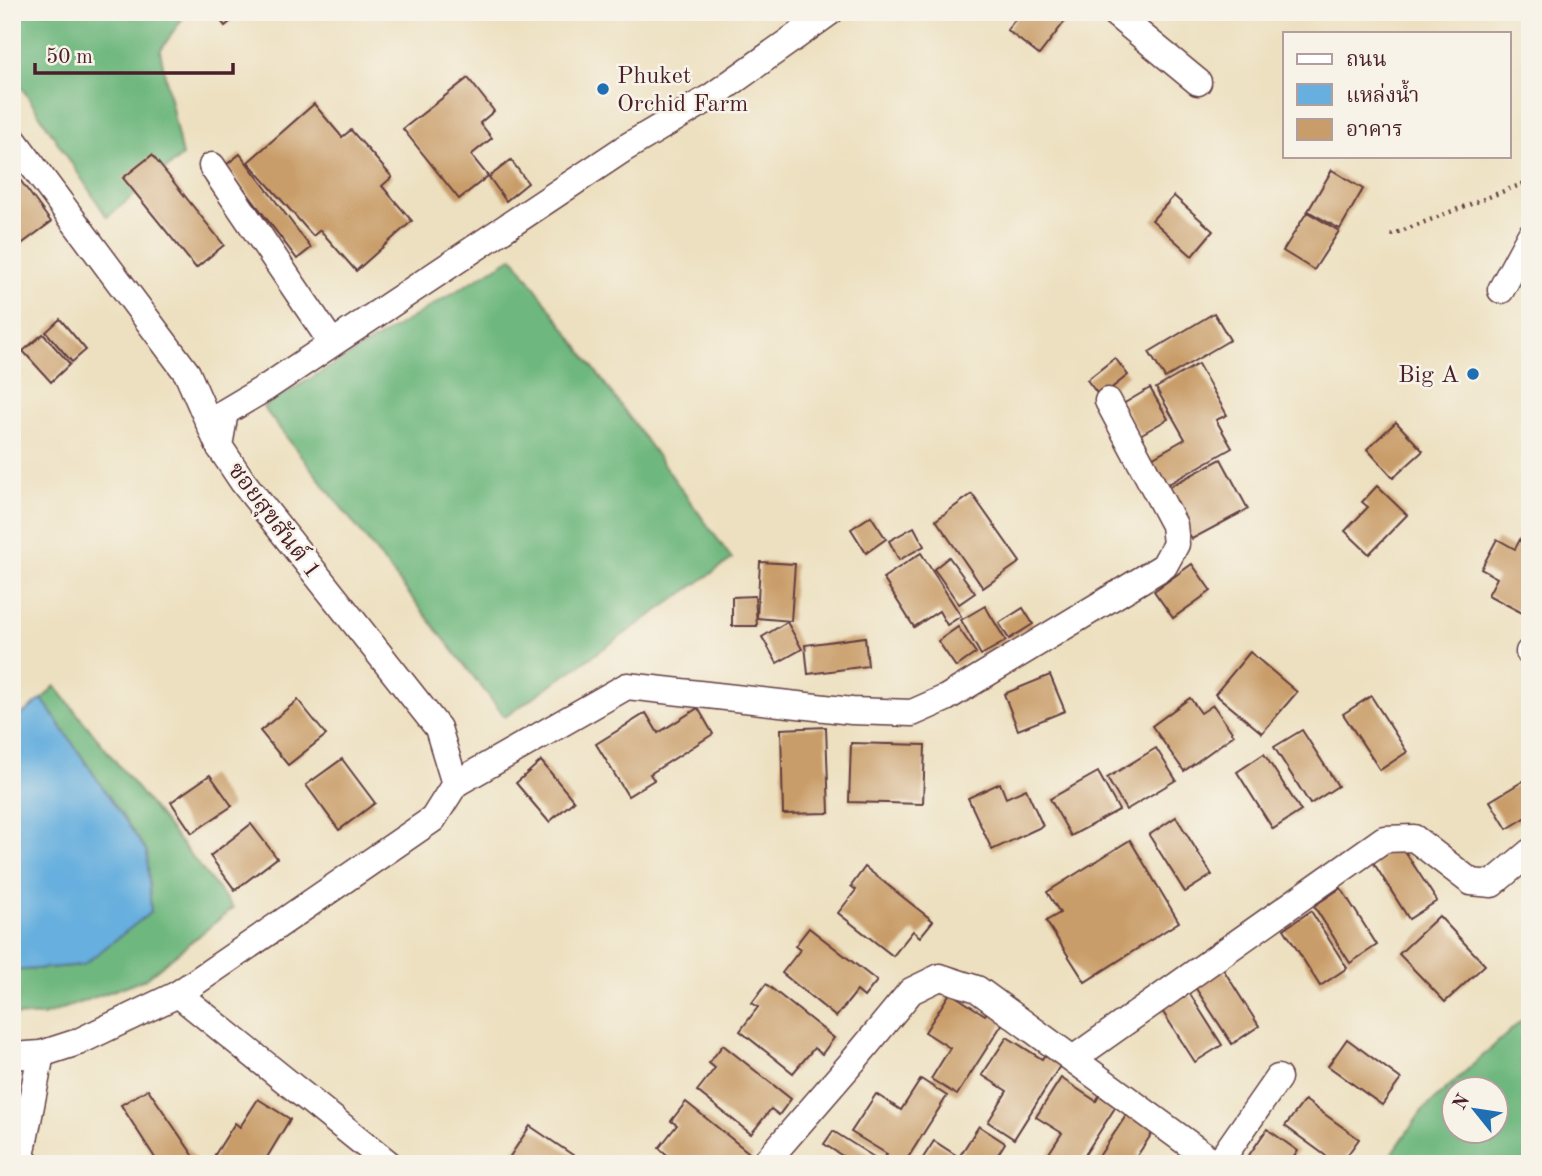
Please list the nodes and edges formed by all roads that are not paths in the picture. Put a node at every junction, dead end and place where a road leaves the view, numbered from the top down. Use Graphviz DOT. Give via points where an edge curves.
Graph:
graph roads {
  1 [pos="830,12"];
  2 [pos="1113,12"];
  3 [pos="1198,82"];
  4 [pos="12,138"];
  5 [pos="212,166"];
  6 [pos="1530,236"];
  7 [pos="1501,290"];
  8 [pos="332,342"];
  9 [pos="1108,401"];
  10 [pos="219,446"];
  11 [pos="455,785"];
  12 [pos="1530,852"];
  13 [pos="178,994"];
  14 [pos="41,1054"];
  15 [pos="12,1056"];
  16 [pos="1073,1059"];
  17 [pos="1278,1078"];
  18 [pos="766,1163"];
  19 [pos="27,1164"];
  20 [pos="389,1164"];
  21 [pos="1217,1164"];
  1 -- 8 [label="street, ซอยสุขสันต์ 1" via="711,97 625,148"];
  2 -- 3 [label="street"];
  4 -- 10 [label="street" via="187,373"];
  5 -- 8 [label="street"];
  6 -- 7 [label="street"];
  8 -- 10 [label="street, ซอยสุขสันต์ 1" via="225,412"];
  9 -- 11 [label="street" via="1174,525 1177,544 1164,566 946,698 912,713 864,712 627,686"];
  10 -- 11 [label="street, ซอยสุขสันต์ 1" via="438,728"];
  11 -- 13 [label="street" via="433,819"];
  12 -- 16 [label="street" via="1492,884 1471,882 1414,838 1384,839"];
  13 -- 14 [label="street" via="78,1042"];
  13 -- 20 [label="street"];
  14 -- 15 [label="street"];
  14 -- 19 [label="street" via="21,1156"];
  16 -- 18 [label="street" via="977,989 940,977 911,990"];
  16 -- 21 [label="street"];
  17 -- 21 [label="street"];
}
